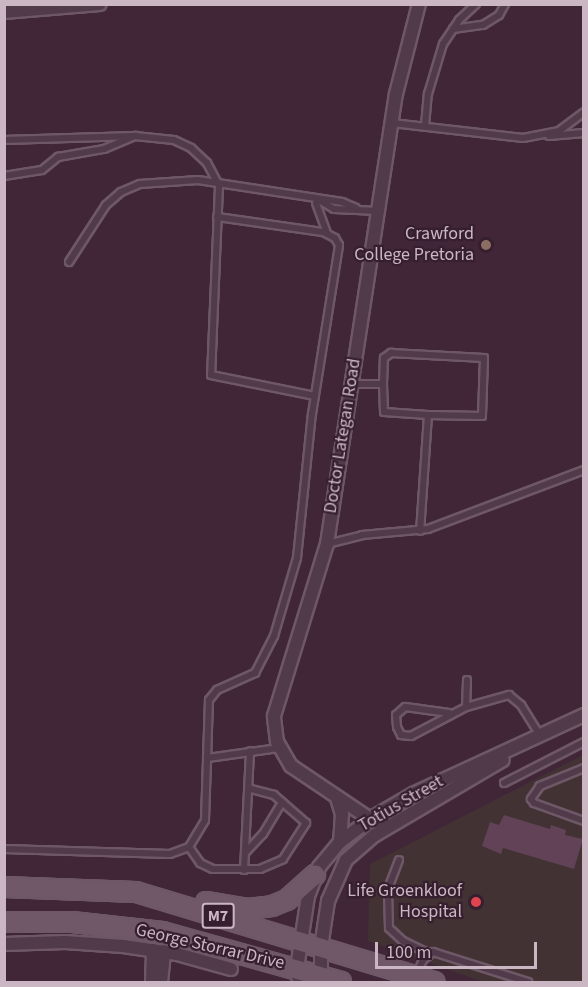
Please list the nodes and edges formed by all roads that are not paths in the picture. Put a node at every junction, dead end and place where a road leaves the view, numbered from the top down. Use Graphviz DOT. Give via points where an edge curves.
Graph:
graph roads {
  1 [pos="100,4"];
  2 [pos="419,4"];
  3 [pos="476,4"];
  4 [pos="505,4"];
  5 [pos="4,12"];
  6 [pos="453,29"];
  7 [pos="584,112"];
  8 [pos="391,123"];
  9 [pos="425,126"];
  10 [pos="584,133"];
  11 [pos="135,136"];
  12 [pos="539,136"];
  13 [pos="4,140"];
  14 [pos="4,176"];
  15 [pos="219,186"];
  16 [pos="315,200"];
  17 [pos="378,211"];
  18 [pos="217,217"];
  19 [pos="327,233"];
  20 [pos="69,262"];
  21 [pos="351,384"];
  22 [pos="383,384"];
  23 [pos="315,396"];
  24 [pos="428,416"];
  25 [pos="584,470"];
  26 [pos="420,531"];
  27 [pos="327,544"];
  28 [pos="467,680"];
  29 [pos="466,707"];
  30 [pos="449,713"];
  31 [pos="584,715"];
  32 [pos="537,739"];
  33 [pos="584,742"];
  34 [pos="279,748"];
  35 [pos="249,751"];
  36 [pos="207,758"];
  37 [pos="584,768"];
  38 [pos="504,783"];
  39 [pos="251,789"];
  40 [pos="337,798"];
  41 [pos="282,802"];
  42 [pos="370,819"];
  43 [pos="584,821"];
  44 [pos="389,826"];
  45 [pos="365,841"];
  46 [pos="340,842"];
  47 [pos="189,847"];
  48 [pos="4,849"];
  49 [pos="245,853"];
  50 [pos="399,860"];
  51 [pos="244,870"];
  52 [pos="315,875"];
  53 [pos="4,887"];
  54 [pos="136,892"];
  55 [pos="4,922"];
  56 [pos="300,941"];
  57 [pos="4,944"];
  58 [pos="321,947"];
  59 [pos="158,951"];
  60 [pos="428,953"];
  61 [pos="231,969"];
  62 [pos="298,975"];
  63 [pos="415,976"];
  64 [pos="320,979"];
  65 [pos="152,982"];
  66 [pos="161,982"];
  67 [pos="341,982"];
  68 [pos="435,982"];
  69 [pos="528,982"];
  1 -- 5 [label="street"];
  2 -- 8 [label="street, Doctor Lategan Road"];
  3 -- 6 [label="lane"];
  4 -- 6 [label="lane" via="499,15 483,25"];
  6 -- 9 [label="lane" via="443,44 428,94"];
  7 -- 12 [label="lane" via="559,131"];
  8 -- 9 [label="lane"];
  8 -- 17 [label="street, Doctor Lategan Road"];
  9 -- 12 [label="lane" via="507,137"];
  10 -- 12 [label="lane"];
  11 -- 13 [label="lane"];
  11 -- 14 [label="lane" via="104,149 58,157 42,170"];
  11 -- 15 [label="lane" via="183,143 207,163"];
  15 -- 16 [label="lane"];
  15 -- 18 [label="lane"];
  15 -- 20 [label="lane" via="179,180 129,188 106,205"];
  16 -- 17 [label="lane" via="334,209"];
  16 -- 19 [label="lane"];
  17 -- 21 [label="street, Doctor Lategan Road"];
  18 -- 19 [label="lane"];
  18 -- 23 [label="lane" via="211,375"];
  19 -- 23 [label="lane" via="335,238 339,252"];
  21 -- 22 [label="lane"];
  21 -- 27 [label="street, Doctor Lategan Road"];
  22 -- 24 [label="lane" via="384,412"];
  22 -- 24 [label="lane" via="384,358 391,353 484,358 482,416"];
  23 -- 36 [label="lane" via="292,576 271,644 255,673 217,690 209,700"];
  24 -- 26 [label="lane"];
  25 -- 26 [label="lane"];
  26 -- 27 [label="lane" via="362,535"];
  27 -- 34 [label="street, Doctor Lategan Road" via="275,710"];
  28 -- 29 [label="lane"];
  29 -- 30 [label="lane"];
  29 -- 32 [label="lane" via="509,695 521,705"];
  30 -- 30 [label="lane" via="440,723 411,736 401,735 397,727 396,715 405,707"];
  31 -- 32 [label="street, Totius Street"];
  32 -- 42 [label="street, Totius Street" via="444,779"];
  32 -- 44 [label="street, Totius Street"];
  33 -- 38 [label="lane"];
  34 -- 35 [label="lane"];
  34 -- 40 [label="street" via="296,770"];
  35 -- 36 [label="lane"];
  35 -- 39 [label="lane"];
  36 -- 47 [label="lane" via="205,820"];
  37 -- 43 [label="lane" via="540,786 531,799 534,804"];
  39 -- 41 [label="lane" via="270,793"];
  39 -- 49 [label="lane"];
  40 -- 42 [label="street"];
  40 -- 46 [label="street" via="342,820"];
  41 -- 49 [label="lane" via="263,834"];
  41 -- 51 [label="lane" via="305,821 306,827 279,862"];
  42 -- 44 [label="street"];
  42 -- 45 [label="street"];
  42 -- 46 [label="street, Totius Street"];
  44 -- 45 [label="street, Totius Street"];
  45 -- 58 [label="street, Totius Street" via="337,874"];
  46 -- 52 [label="street, Totius Street"];
  47 -- 48 [label="lane" via="170,854"];
  47 -- 51 [label="lane" via="207,867"];
  49 -- 51 [label="lane"];
  50 -- 60 [label="lane" via="388,888 389,928 403,941"];
  52 -- 54 [label="main road" via="287,900 256,909"];
  52 -- 56 [label="street, Totius Street"];
  53 -- 54 [label="main road, George Storrar Drive / M7"];
  54 -- 56 [label="main road, George Storrar Drive / M7"];
  55 -- 62 [label="main road, George Storrar Drive / M7" via="72,922 162,932"];
  56 -- 58 [label="main road, George Storrar Drive / M7"];
  56 -- 62 [label="street, Totius Street"];
  57 -- 59 [label="street, George Storrar Drive" via="65,942"];
  58 -- 63 [label="main road, George Storrar Drive / M7"];
  58 -- 64 [label="street, Totius Street"];
  59 -- 61 [label="street, George Storrar Drive"];
  59 -- 65 [label="street"];
  59 -- 66 [label="street"];
  60 -- 63 [label="lane"];
  60 -- 69 [label="lane"];
  62 -- 64 [label="main road, George Storrar Drive / M7"];
  63 -- 68 [label="main road, George Storrar Drive / M7"];
  64 -- 67 [label="main road, George Storrar Drive / M7"];
}
